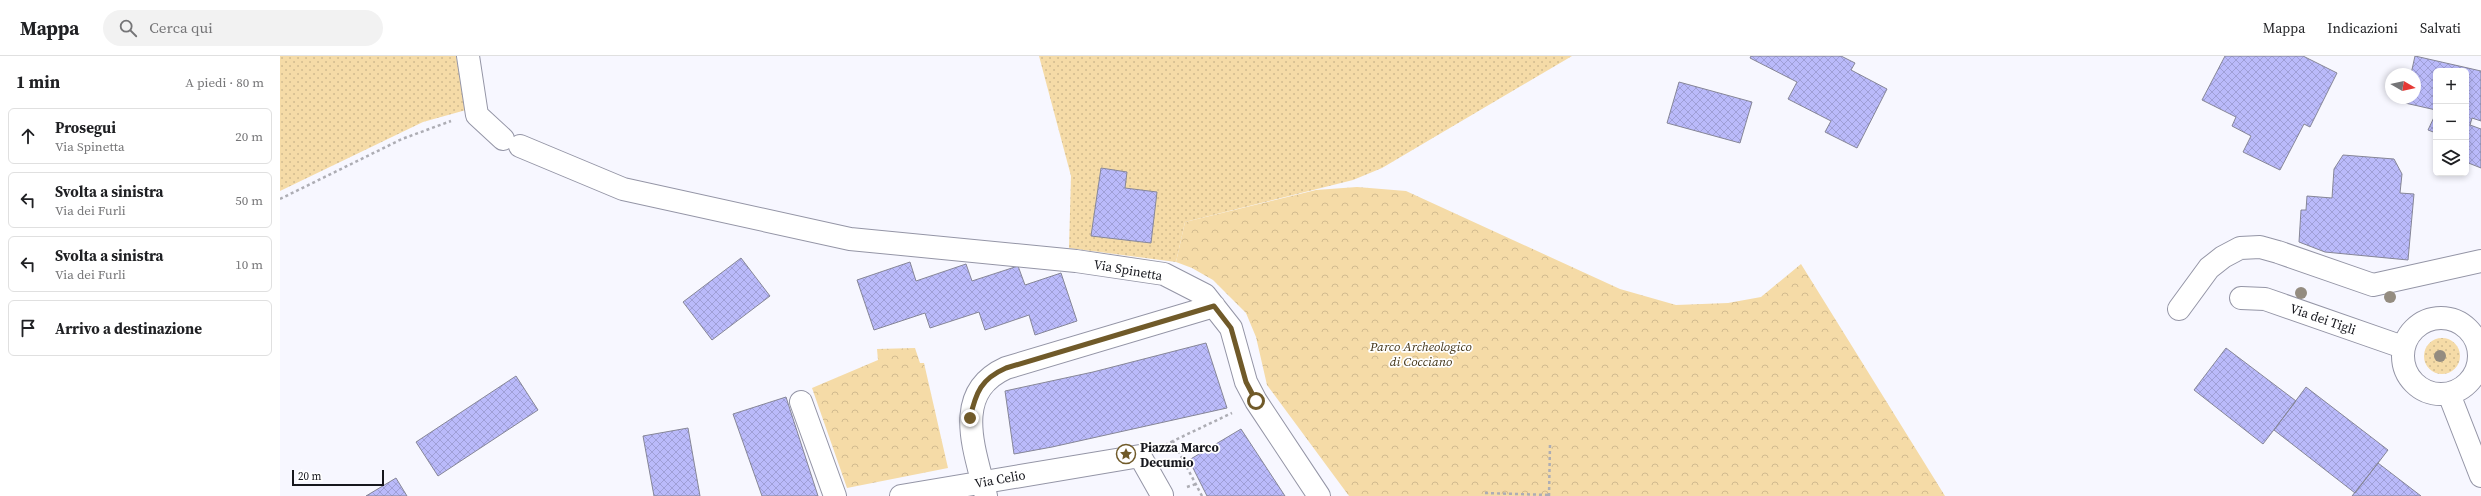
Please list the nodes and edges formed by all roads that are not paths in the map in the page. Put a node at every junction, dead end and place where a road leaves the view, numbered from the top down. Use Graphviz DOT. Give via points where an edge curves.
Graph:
graph roads {
  1 [pos="468,56"];
  2 [pos="2481,261"];
  3 [pos="2241,298"];
  4 [pos="1214,306"];
  5 [pos="2179,309"];
  6 [pos="2477,330"];
  7 [pos="2403,349"];
  8 [pos="2449,394"];
  9 [pos="801,402"];
  10 [pos="2481,476"];
  11 [pos="984,489"];
  12 [pos="952,492"];
  13 [pos="1162,495"];
  14 [pos="835,496"];
  15 [pos="901,496"];
  16 [pos="1319,496"];
  1 -- 4 [label="street, Via Spinetta" via="477,115 512,142 623,189 850,239 1076,261 1164,274 1204,294"];
  2 -- 5 [label="street" via="2430,270 2373,285 2278,252 2260,247 2240,248 2209,268"];
  3 -- 7 [label="street, Via dei Tigli" via="2265,299"];
  4 -- 11 [label="street" via="990,375 975,395 970,418"];
  4 -- 16 [label="street, Via Spinetta" via="1231,328 1246,382 1256,401"];
  6 -- 7 [label="street" via="2447,318 2432,318 2418,324 2408,335"];
  6 -- 8 [label="street" via="2479,362 2474,376 2463,388"];
  7 -- 8 [label="street" via="2403,365 2414,384 2434,394"];
  8 -- 10 [label="street"];
  9 -- 14 [label="street"];
  11 -- 12 [label="street, Via Celio"];
  11 -- 13 [label="street, Via Celio" via="1053,470 1140,456"];
  12 -- 15 [label="street, Via Celio"];
}
